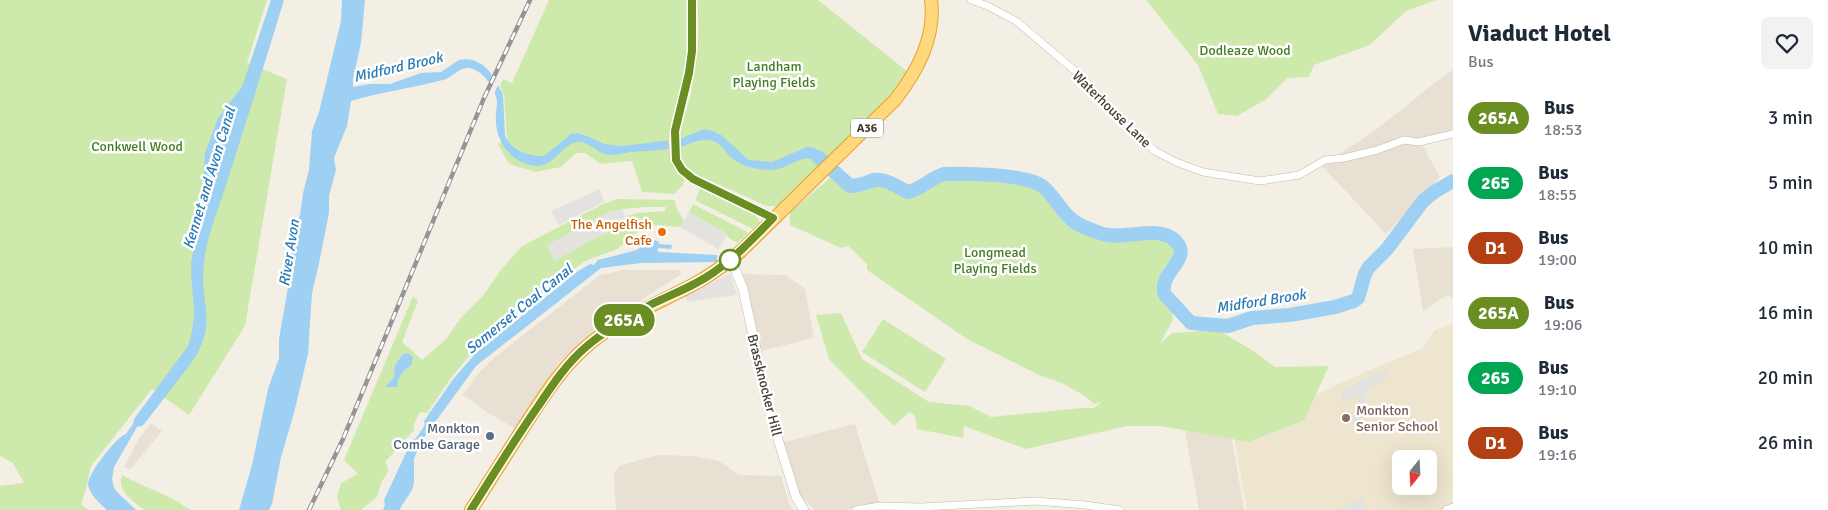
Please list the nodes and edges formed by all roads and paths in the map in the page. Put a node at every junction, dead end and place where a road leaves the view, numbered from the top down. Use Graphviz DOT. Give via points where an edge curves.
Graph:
graph roads {
  1 [pos="692,0"];
  2 [pos="931,0"];
  3 [pos="971,0"];
  4 [pos="1453,134"];
  5 [pos="773,218"];
  6 [pos="733,264"];
  7 [pos="1453,507"];
  8 [pos="471,510"];
  9 [pos="804,510"];
  10 [pos="856,510"];
  11 [pos="1120,510"];
  12 [pos="1446,510"];
  1 -- 5 [label="main road" via="694,39 674,139 678,165 693,179"];
  2 -- 5 [label="highway, A36" via="932,18 923,55 909,82 895,100"];
  3 -- 4 [label="street, Waterhouse Lane" via="1016,21 1080,76 1136,135 1155,150 1203,172 1260,181 1299,175 1325,160 1377,150 1404,140 1419,142"];
  5 -- 6 [label="highway, A36"];
  6 -- 8 [label="highway, A36" via="650,305 594,340 576,356 529,419"];
  6 -- 9 [label="street, Brassknocker Hill" via="743,289 770,414 796,498"];
  7 -- 12 [label="street"];
  10 -- 11 [label="street" via="879,506 1036,501"];
}
